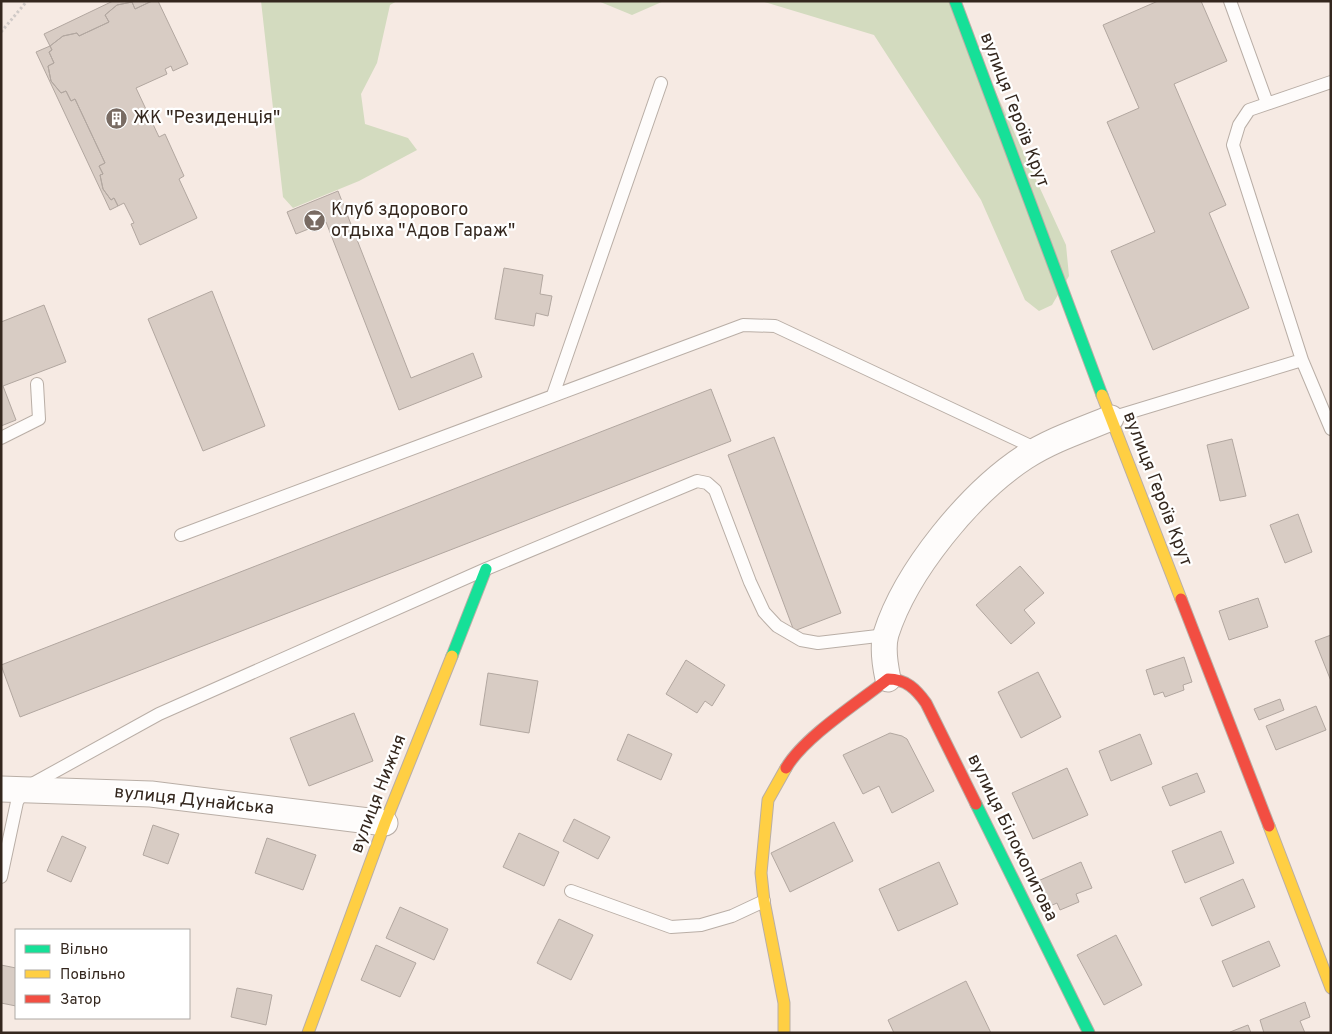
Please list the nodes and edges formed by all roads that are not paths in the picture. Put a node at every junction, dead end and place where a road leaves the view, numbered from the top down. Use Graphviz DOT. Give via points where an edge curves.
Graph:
graph roads {
  1 [pos="955,1"];
  2 [pos="1230,1"];
  3 [pos="1331,82"];
  4 [pos="660,83"];
  5 [pos="1267,103"];
  6 [pos="1302,360"];
  7 [pos="37,384"];
  8 [pos="553,395"];
  9 [pos="1111,418"];
  10 [pos="1331,429"];
  11 [pos="1,438"];
  12 [pos="1039,450"];
  13 [pos="181,535"];
  14 [pos="486,569"];
  15 [pos="886,636"];
  16 [pos="888,679"];
  17 [pos="13,788"];
  18 [pos="385,823"];
  19 [pos="1,877"];
  20 [pos="571,892"];
  21 [pos="764,901"];
  22 [pos="1331,988"];
  23 [pos="308,1033"];
  24 [pos="784,1033"];
  25 [pos="1089,1033"];
  1 -- 9 [label="street, вулиця Героїв Крут"];
  2 -- 5 [label="lane"];
  3 -- 5 [label="lane"];
  4 -- 8 [label="lane"];
  5 -- 6 [label="lane" via="1249,110 1234,145"];
  6 -- 9 [label="lane"];
  6 -- 10 [label="lane"];
  7 -- 11 [label="lane" via="40,419"];
  8 -- 12 [label="lane" via="743,325 775,326"];
  8 -- 13 [label="lane"];
  9 -- 12 [label="street" via="1062,437"];
  9 -- 22 [label="street, вулиця Героїв Крут"];
  12 -- 15 [label="street" via="975,497 950,526 903,596"];
  14 -- 15 [label="lane" via="689,484 702,482 714,490 750,582 764,612 777,626 801,640 818,643"];
  14 -- 17 [label="lane" via="159,714"];
  14 -- 18 [label="street, вулиця Нижня"];
  15 -- 16 [label="street" via="884,659"];
  16 -- 21 [label="street" via="821,731 790,761 768,800 761,873"];
  16 -- 25 [label="street, вулиця Білокопитова" via="898,678 908,683 926,703"];
  17 -- 18 [label="street, вулиця Дунайська" via="151,794"];
  17 -- 19 [label="lane" via="17,802"];
  18 -- 23 [label="street, вулиця Нижня"];
  20 -- 21 [label="lane" via="671,927 708,923"];
  21 -- 24 [label="street" via="784,1002"];
}
